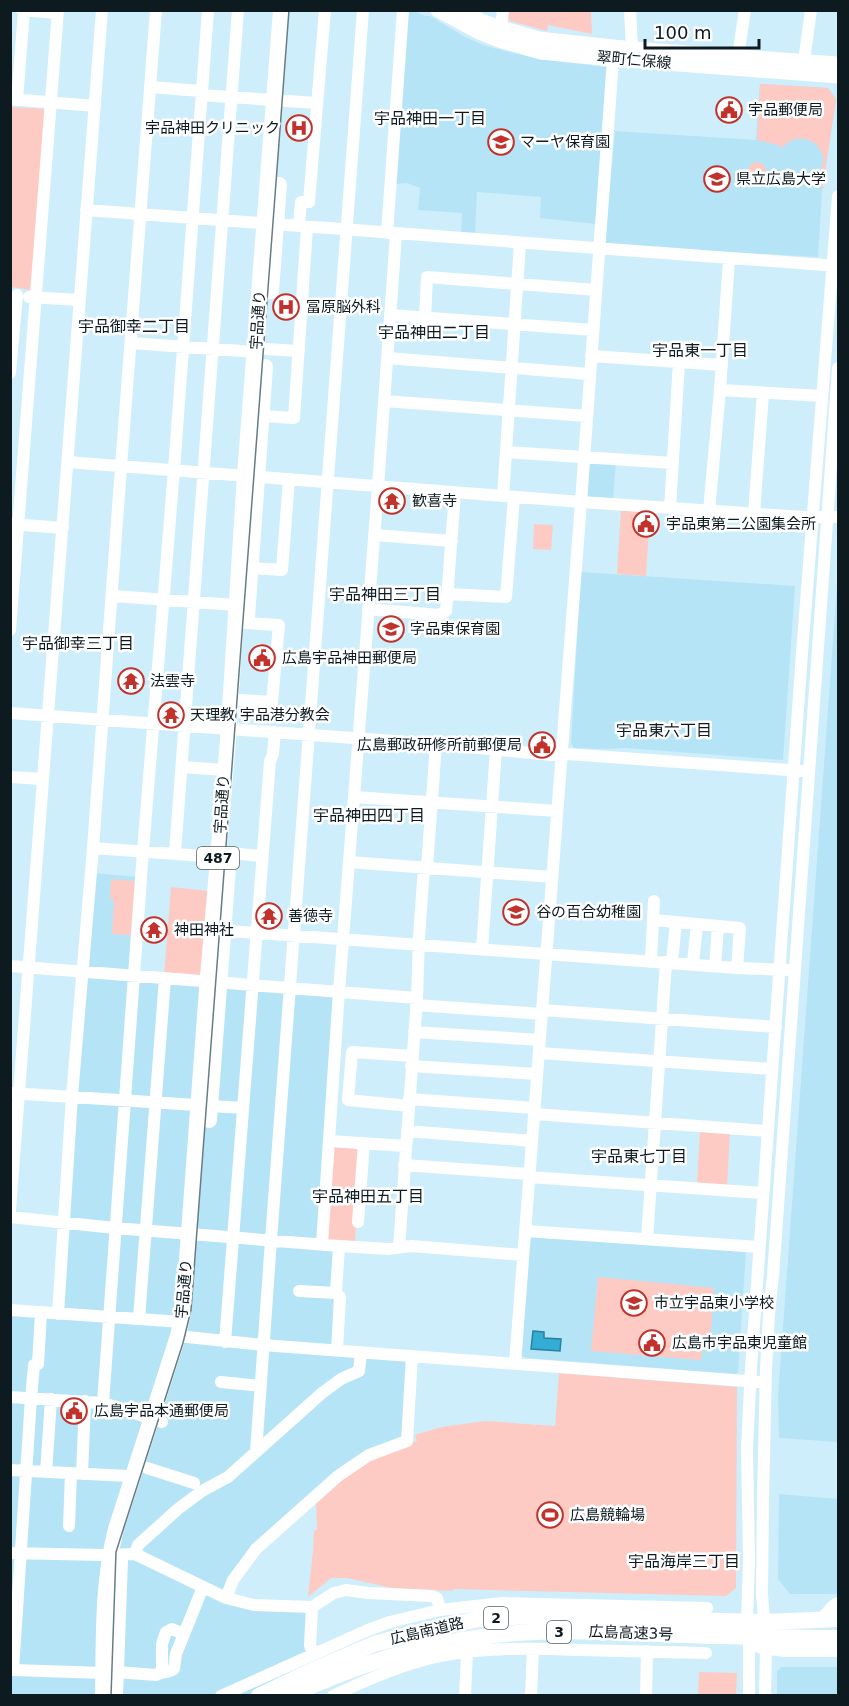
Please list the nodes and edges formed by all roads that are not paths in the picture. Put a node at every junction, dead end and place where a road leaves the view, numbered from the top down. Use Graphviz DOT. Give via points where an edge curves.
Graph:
graph roads {
  1 [pos="102,10"];
  2 [pos="156,10"];
  3 [pos="208,10"];
  4 [pos="238,10"];
  5 [pos="281,10"];
  6 [pos="292,10"];
  7 [pos="325,10"];
  8 [pos="363,10"];
  9 [pos="403,10"];
  10 [pos="438,10"];
  11 [pos="460,10"];
  12 [pos="503,10"];
  13 [pos="630,10"];
  14 [pos="745,10"];
  15 [pos="812,10"];
  16 [pos="23,11"];
  17 [pos="57,12"];
  18 [pos="500,34"];
  19 [pos="632,49"];
  20 [pos="738,56"];
  21 [pos="613,59"];
  22 [pos="804,61"];
  23 [pos="838,64"];
  24 [pos="838,76"];
  25 [pos="150,87"];
  26 [pos="201,93"];
  27 [pos="232,97"];
  28 [pos="14,100"];
  29 [pos="280,100"];
  30 [pos="51,102"];
  31 [pos="317,103"];
  32 [pos="95,106"];
  33 [pos="838,196"];
  34 [pos="86,210"];
  35 [pos="141,214"];
  36 [pos="192,218"];
  37 [pos="222,220"];
  38 [pos="271,224"];
  39 [pos="303,227"];
  40 [pos="347,230"];
  41 [pos="391,233"];
  42 [pos="520,243"];
  43 [pos="600,249"];
  44 [pos="729,259"];
  45 [pos="835,266"];
  46 [pos="517,284"];
  47 [pos="596,290"];
  48 [pos="14,294"];
  49 [pos="35,297"];
  50 [pos="80,300"];
  51 [pos="390,315"];
  52 [pos="425,318"];
  53 [pos="515,324"];
  54 [pos="593,330"];
  55 [pos="130,343"];
  56 [pos="183,346"];
  57 [pos="212,348"];
  58 [pos="261,350"];
  59 [pos="299,351"];
  60 [pos="591,356"];
  61 [pos="387,358"];
  62 [pos="680,362"];
  63 [pos="722,365"];
  64 [pos="512,367"];
  65 [pos="838,371"];
  66 [pos="10,373"];
  67 [pos="589,374"];
  68 [pos="720,390"];
  69 [pos="763,393"];
  70 [pos="822,396"];
  71 [pos="384,401"];
  72 [pos="509,411"];
  73 [pos="263,416"];
  74 [pos="587,416"];
  75 [pos="837,419"];
  76 [pos="506,452"];
  77 [pos="584,458"];
  78 [pos="68,462"];
  79 [pos="673,464"];
  80 [pos="835,465"];
  81 [pos="121,467"];
  82 [pos="174,470"];
  83 [pos="203,472"];
  84 [pos="252,476"];
  85 [pos="289,479"];
  86 [pos="327,483"];
  87 [pos="378,486"];
  88 [pos="456,493"];
  89 [pos="508,497"];
  90 [pos="581,502"];
  91 [pos="670,508"];
  92 [pos="709,511"];
  93 [pos="754,514"];
  94 [pos="833,517"];
  95 [pos="813,518"];
  96 [pos="14,524"];
  97 [pos="63,528"];
  98 [pos="374,536"];
  99 [pos="452,542"];
  100 [pos="251,568"];
  101 [pos="12,578"];
  102 [pos="448,594"];
  103 [pos="112,596"];
  104 [pos="164,600"];
  105 [pos="194,602"];
  106 [pos="236,605"];
  107 [pos="368,609"];
  108 [pos="246,623"];
  109 [pos="10,630"];
  110 [pos="240,700"];
  111 [pos="10,712"];
  112 [pos="47,715"];
  113 [pos="103,719"];
  114 [pos="153,723"];
  115 [pos="184,726"];
  116 [pos="233,730"];
  117 [pos="275,732"];
  118 [pos="309,735"];
  119 [pos="359,739"];
  120 [pos="436,744"];
  121 [pos="496,749"];
  122 [pos="561,754"];
  123 [pos="182,767"];
  124 [pos="224,770"];
  125 [pos="795,770"];
  126 [pos="809,771"];
  127 [pos="10,777"];
  128 [pos="43,779"];
  129 [pos="354,797"];
  130 [pos="432,803"];
  131 [pos="492,807"];
  132 [pos="557,812"];
  133 [pos="93,848"];
  134 [pos="143,851"];
  135 [pos="175,853"];
  136 [pos="224,855"];
  137 [pos="262,856"];
  138 [pos="349,861"];
  139 [pos="425,867"];
  140 [pos="487,872"];
  141 [pos="552,877"];
  142 [pos="654,901"];
  143 [pos="654,920"];
  144 [pos="676,922"];
  145 [pos="697,924"];
  146 [pos="718,926"];
  147 [pos="218,930"];
  148 [pos="257,932"];
  149 [pos="294,935"];
  150 [pos="344,939"];
  151 [pos="419,945"];
  152 [pos="482,949"];
  153 [pos="546,953"];
  154 [pos="651,961"];
  155 [pos="669,962"];
  156 [pos="693,964"];
  157 [pos="10,966"];
  158 [pos="715,966"];
  159 [pos="28,967"];
  160 [pos="737,968"];
  161 [pos="780,970"];
  162 [pos="795,970"];
  163 [pos="83,971"];
  164 [pos="134,975"];
  165 [pos="165,978"];
  166 [pos="214,981"];
  167 [pos="253,985"];
  168 [pos="290,988"];
  169 [pos="339,992"];
  170 [pos="416,1001"];
  171 [pos="542,1012"];
  172 [pos="663,1018"];
  173 [pos="776,1027"];
  174 [pos="414,1032"];
  175 [pos="539,1046"];
  176 [pos="412,1061"];
  177 [pos="659,1061"];
  178 [pos="772,1069"];
  179 [pos="537,1074"];
  180 [pos="15,1094"];
  181 [pos="72,1096"];
  182 [pos="125,1101"];
  183 [pos="155,1102"];
  184 [pos="409,1102"];
  185 [pos="205,1106"];
  186 [pos="243,1108"];
  187 [pos="534,1111"];
  188 [pos="654,1122"];
  189 [pos="406,1131"];
  190 [pos="768,1131"];
  191 [pos="329,1141"];
  192 [pos="532,1141"];
  193 [pos="364,1143"];
  194 [pos="405,1146"];
  195 [pos="12,1163"];
  196 [pos="404,1165"];
  197 [pos="529,1176"];
  198 [pos="651,1185"];
  199 [pos="763,1193"];
  200 [pos="10,1210"];
  201 [pos="10,1217"];
  202 [pos="358,1222"];
  203 [pos="63,1223"];
  204 [pos="115,1228"];
  205 [pos="146,1230"];
  206 [pos="526,1231"];
  207 [pos="195,1235"];
  208 [pos="233,1238"];
  209 [pos="647,1239"];
  210 [pos="271,1240"];
  211 [pos="322,1244"];
  212 [pos="339,1246"];
  213 [pos="399,1247"];
  214 [pos="759,1247"];
  215 [pos="523,1255"];
  216 [pos="299,1291"];
  217 [pos="336,1293"];
  218 [pos="10,1310"];
  219 [pos="41,1313"];
  220 [pos="58,1314"];
  221 [pos="109,1317"];
  222 [pos="140,1319"];
  223 [pos="183,1332"];
  224 [pos="225,1342"];
  225 [pos="263,1345"];
  226 [pos="337,1350"];
  227 [pos="361,1352"];
  228 [pos="412,1356"];
  229 [pos="515,1364"];
  230 [pos="751,1381"];
  231 [pos="221,1382"];
  232 [pos="766,1382"];
  233 [pos="261,1386"];
  234 [pos="10,1396"];
  235 [pos="31,1398"];
  236 [pos="51,1399"];
  237 [pos="85,1401"];
  238 [pos="103,1403"];
  239 [pos="157,1420"];
  240 [pos="256,1452"];
  241 [pos="10,1470"];
  242 [pos="27,1470"];
  243 [pos="46,1472"];
  244 [pos="140,1473"];
  245 [pos="77,1474"];
  246 [pos="194,1483"];
  247 [pos="69,1526"];
  248 [pos="16,1553"];
  249 [pos="122,1555"];
  250 [pos="203,1587"];
  251 [pos="226,1598"];
  252 [pos="838,1605"];
  253 [pos="312,1607"];
  254 [pos="673,1607"];
  255 [pos="707,1608"];
  256 [pos="440,1610"];
  257 [pos="831,1620"];
  258 [pos="685,1621"];
  259 [pos="755,1622"];
  260 [pos="184,1634"];
  261 [pos="838,1638"];
  262 [pos="346,1640"];
  263 [pos="374,1644"];
  264 [pos="578,1644"];
  265 [pos="757,1645"];
  266 [pos="682,1647"];
  267 [pos="533,1648"];
  268 [pos="821,1649"];
  269 [pos="838,1649"];
  270 [pos="647,1651"];
  271 [pos="467,1652"];
  272 [pos="706,1653"];
  273 [pos="313,1654"];
  274 [pos="838,1658"];
  275 [pos="162,1671"];
  276 [pos="110,1672"];
  277 [pos="370,1673"];
  278 [pos="103,1695"];
  279 [pos="115,1695"];
  280 [pos="221,1695"];
  281 [pos="259,1695"];
  282 [pos="289,1695"];
  283 [pos="302,1695"];
  284 [pos="333,1695"];
  285 [pos="465,1695"];
  286 [pos="531,1695"];
  287 [pos="646,1695"];
  288 [pos="749,1695"];
  289 [pos="765,1695"];
  1 -- 32 [label="street"];
  2 -- 25 [label="street"];
  3 -- 26 [label="street"];
  4 -- 27 [label="street"];
  5 -- 29 [label="highway, 宇品通り / 487"];
  6 -- 29 [label="highway, 宇品通り / 487"];
  7 -- 31 [label="street"];
  8 -- 40 [label="street"];
  9 -- 41 [label="street"];
  10 -- 18 [label="main road, 翠町仁保線" via="477,31"];
  11 -- 18 [label="main road, 翠町仁保線"];
  12 -- 18 [label="street"];
  13 -- 19 [label="street"];
  14 -- 20 [label="street"];
  15 -- 22 [label="street"];
  16 -- 17 [label="street"];
  16 -- 28 [label="street"];
  17 -- 30 [label="street"];
  18 -- 19 [label="main road, 翠町仁保線"];
  18 -- 21 [label="main road, 翠町仁保線" via="541,52"];
  19 -- 20 [label="main road, 翠町仁保線"];
  19 -- 21 [label="street"];
  20 -- 22 [label="main road, 翠町仁保線"];
  21 -- 24 [label="main road, 翠町仁保線"];
  21 -- 43 [label="street"];
  22 -- 23 [label="main road, 翠町仁保線"];
  25 -- 26 [label="street"];
  25 -- 35 [label="street"];
  26 -- 27 [label="street"];
  26 -- 36 [label="street"];
  27 -- 29 [label="street"];
  27 -- 37 [label="street"];
  28 -- 30 [label="street"];
  29 -- 31 [label="street"];
  29 -- 38 [label="highway, 宇品通り / 487"];
  30 -- 32 [label="street"];
  30 -- 49 [label="street"];
  31 -- 39 [label="street" via="309,202 301,202"];
  32 -- 34 [label="street"];
  33 -- 45 [label="street"];
  34 -- 35 [label="street"];
  34 -- 50 [label="street"];
  35 -- 36 [label="street"];
  35 -- 55 [label="street"];
  36 -- 37 [label="street"];
  36 -- 56 [label="street"];
  37 -- 38 [label="street"];
  37 -- 57 [label="street"];
  38 -- 39 [label="street"];
  38 -- 58 [label="highway, 宇品通り / 487"];
  39 -- 40 [label="street"];
  39 -- 59 [label="street"];
  40 -- 41 [label="street"];
  40 -- 86 [label="street"];
  41 -- 42 [label="street"];
  41 -- 51 [label="street"];
  42 -- 43 [label="street"];
  42 -- 46 [label="street"];
  43 -- 44 [label="street"];
  43 -- 47 [label="street"];
  44 -- 45 [label="street"];
  44 -- 63 [label="street"];
  45 -- 70 [label="street"];
  46 -- 47 [label="street"];
  46 -- 52 [label="street" via="427,277"];
  46 -- 53 [label="street"];
  47 -- 54 [label="street"];
  48 -- 49 [label="street"];
  48 -- 66 [label="street"];
  49 -- 50 [label="street"];
  49 -- 96 [label="street"];
  50 -- 78 [label="street"];
  51 -- 52 [label="street"];
  51 -- 61 [label="street"];
  52 -- 53 [label="street"];
  53 -- 54 [label="street"];
  53 -- 64 [label="street"];
  54 -- 60 [label="street"];
  55 -- 56 [label="street"];
  55 -- 81 [label="street"];
  56 -- 57 [label="street"];
  56 -- 82 [label="street"];
  57 -- 58 [label="street"];
  57 -- 83 [label="street"];
  58 -- 59 [label="street"];
  58 -- 73 [label="highway, 宇品通り / 487"];
  58 -- 84 [label="highway, 宇品通り / 487"];
  59 -- 73 [label="street" via="294,418"];
  60 -- 62 [label="street"];
  60 -- 67 [label="street"];
  61 -- 64 [label="street"];
  61 -- 71 [label="street"];
  62 -- 63 [label="street"];
  62 -- 79 [label="street"];
  63 -- 68 [label="street"];
  64 -- 67 [label="street"];
  64 -- 72 [label="street"];
  65 -- 75 [label="street"];
  67 -- 74 [label="street"];
  68 -- 69 [label="street"];
  68 -- 92 [label="street"];
  69 -- 70 [label="street"];
  69 -- 93 [label="street"];
  70 -- 95 [label="street"];
  71 -- 72 [label="street"];
  71 -- 87 [label="street"];
  72 -- 74 [label="street"];
  72 -- 76 [label="street"];
  73 -- 84 [label="highway, 宇品通り / 487"];
  74 -- 77 [label="street"];
  75 -- 80 [label="street"];
  76 -- 77 [label="street"];
  76 -- 89 [label="street"];
  77 -- 79 [label="street"];
  77 -- 90 [label="street"];
  78 -- 81 [label="street"];
  78 -- 97 [label="street"];
  79 -- 91 [label="street"];
  80 -- 94 [label="street"];
  81 -- 82 [label="street"];
  81 -- 103 [label="street"];
  82 -- 83 [label="street"];
  82 -- 104 [label="street"];
  83 -- 84 [label="street"];
  83 -- 105 [label="street"];
  84 -- 85 [label="street"];
  84 -- 100 [label="highway, 宇品通り / 487"];
  84 -- 106 [label="highway, 宇品通り / 487"];
  85 -- 86 [label="street"];
  85 -- 100 [label="street" via="282,570"];
  86 -- 87 [label="street"];
  86 -- 118 [label="street"];
  87 -- 88 [label="street"];
  87 -- 98 [label="street"];
  88 -- 89 [label="street"];
  88 -- 99 [label="street"];
  89 -- 90 [label="street"];
  89 -- 102 [label="street" via="506,597"];
  90 -- 91 [label="street"];
  90 -- 122 [label="street"];
  91 -- 92 [label="street"];
  92 -- 93 [label="street"];
  93 -- 95 [label="street"];
  94 -- 95 [label="street"];
  94 -- 126 [label="street"];
  95 -- 125 [label="street"];
  96 -- 97 [label="street"];
  96 -- 101 [label="street"];
  97 -- 112 [label="street"];
  98 -- 99 [label="street"];
  98 -- 107 [label="street"];
  99 -- 102 [label="street"];
  100 -- 108 [label="highway, 宇品通り / 487"];
  101 -- 109 [label="street"];
  102 -- 107 [label="street" via="446,611 439,615"];
  103 -- 104 [label="street"];
  103 -- 113 [label="street"];
  104 -- 105 [label="street"];
  104 -- 114 [label="street"];
  105 -- 106 [label="street"];
  105 -- 115 [label="street"];
  106 -- 116 [label="highway, 宇品通り / 487"];
  107 -- 119 [label="street"];
  108 -- 110 [label="highway, 宇品通り / 487"];
  108 -- 110 [label="street" via="279,625 272,702"];
  110 -- 116 [label="highway, 宇品通り / 487"];
  111 -- 112 [label="street"];
  112 -- 113 [label="street"];
  112 -- 128 [label="street"];
  113 -- 114 [label="street"];
  113 -- 133 [label="street"];
  114 -- 115 [label="street"];
  114 -- 134 [label="street"];
  115 -- 116 [label="street"];
  115 -- 123 [label="street"];
  116 -- 117 [label="street"];
  116 -- 124 [label="highway, 宇品通り / 487"];
  116 -- 136 [label="highway, 宇品通り / 487"];
  117 -- 118 [label="street"];
  117 -- 137 [label="street"];
  118 -- 119 [label="street"];
  118 -- 149 [label="street"];
  119 -- 120 [label="street"];
  119 -- 129 [label="street"];
  120 -- 121 [label="street"];
  120 -- 130 [label="street"];
  121 -- 122 [label="street"];
  121 -- 131 [label="street"];
  122 -- 125 [label="street"];
  122 -- 132 [label="street"];
  123 -- 124 [label="street"];
  123 -- 135 [label="street"];
  124 -- 136 [label="highway, 宇品通り / 487"];
  125 -- 126 [label="street"];
  125 -- 161 [label="street"];
  126 -- 162 [label="street"];
  127 -- 128 [label="street"];
  128 -- 159 [label="street"];
  129 -- 130 [label="street"];
  129 -- 138 [label="street"];
  130 -- 131 [label="street"];
  130 -- 139 [label="street"];
  131 -- 132 [label="street"];
  131 -- 140 [label="street"];
  132 -- 141 [label="street"];
  133 -- 134 [label="street"];
  133 -- 163 [label="street"];
  134 -- 135 [label="street"];
  134 -- 164 [label="street"];
  135 -- 136 [label="street"];
  136 -- 137 [label="street"];
  136 -- 147 [label="highway, 宇品通り / 487"];
  137 -- 148 [label="street"];
  138 -- 139 [label="street"];
  138 -- 150 [label="street"];
  139 -- 140 [label="street"];
  139 -- 151 [label="street"];
  140 -- 141 [label="street"];
  140 -- 152 [label="street"];
  141 -- 153 [label="street"];
  142 -- 143 [label="street"];
  143 -- 144 [label="street"];
  143 -- 154 [label="street"];
  144 -- 145 [label="street"];
  144 -- 155 [label="street"];
  145 -- 146 [label="street"];
  145 -- 156 [label="street"];
  146 -- 158 [label="street"];
  146 -- 160 [label="street" via="740,928"];
  147 -- 148 [label="street"];
  147 -- 166 [label="highway, 宇品通り / 487"];
  148 -- 149 [label="street"];
  148 -- 167 [label="street"];
  149 -- 150 [label="street"];
  149 -- 168 [label="street"];
  150 -- 151 [label="street"];
  150 -- 169 [label="street"];
  151 -- 152 [label="street"];
  151 -- 170 [label="street"];
  152 -- 153 [label="street"];
  153 -- 154 [label="street"];
  153 -- 171 [label="street"];
  154 -- 155 [label="street"];
  155 -- 156 [label="street"];
  155 -- 172 [label="street"];
  156 -- 158 [label="street"];
  157 -- 159 [label="street"];
  158 -- 160 [label="street"];
  159 -- 163 [label="street"];
  159 -- 180 [label="street"];
  160 -- 161 [label="street"];
  161 -- 162 [label="street"];
  161 -- 173 [label="street"];
  162 -- 232 [label="street"];
  163 -- 164 [label="street"];
  163 -- 181 [label="street"];
  164 -- 165 [label="street"];
  164 -- 182 [label="street"];
  165 -- 166 [label="street"];
  165 -- 183 [label="street"];
  166 -- 167 [label="street"];
  166 -- 185 [label="highway, 宇品通り / 487"];
  167 -- 168 [label="street"];
  167 -- 186 [label="street"];
  168 -- 169 [label="street"];
  168 -- 210 [label="street"];
  169 -- 170 [label="street"];
  169 -- 191 [label="street"];
  170 -- 171 [label="street"];
  170 -- 174 [label="street"];
  171 -- 172 [label="street"];
  171 -- 175 [label="street"];
  172 -- 173 [label="street"];
  172 -- 177 [label="street"];
  173 -- 178 [label="street"];
  174 -- 175 [label="street"];
  174 -- 176 [label="street"];
  175 -- 177 [label="street"];
  175 -- 179 [label="street"];
  176 -- 179 [label="street"];
  176 -- 184 [label="street"];
  176 -- 184 [label="street" via="352,1052 348,1100"];
  177 -- 178 [label="street"];
  177 -- 188 [label="street"];
  178 -- 190 [label="street"];
  179 -- 187 [label="street"];
  180 -- 181 [label="street"];
  180 -- 195 [label="street"];
  181 -- 182 [label="street"];
  181 -- 203 [label="street"];
  182 -- 183 [label="street"];
  182 -- 204 [label="street"];
  183 -- 185 [label="street"];
  183 -- 205 [label="street"];
  184 -- 187 [label="street"];
  184 -- 189 [label="street"];
  185 -- 186 [label="street"];
  185 -- 207 [label="highway, 宇品通り / 487"];
  186 -- 208 [label="street"];
  187 -- 188 [label="street"];
  187 -- 192 [label="street"];
  188 -- 190 [label="street"];
  188 -- 198 [label="street"];
  189 -- 192 [label="street"];
  189 -- 194 [label="street"];
  190 -- 199 [label="street"];
  191 -- 193 [label="street"];
  191 -- 211 [label="street"];
  192 -- 197 [label="street"];
  193 -- 194 [label="street"];
  193 -- 202 [label="street"];
  194 -- 196 [label="street"];
  195 -- 200 [label="street"];
  196 -- 197 [label="street"];
  196 -- 213 [label="street"];
  197 -- 198 [label="street"];
  197 -- 206 [label="street"];
  198 -- 199 [label="street"];
  198 -- 209 [label="street"];
  199 -- 214 [label="street"];
  201 -- 203 [label="street"];
  203 -- 204 [label="street"];
  203 -- 220 [label="street"];
  204 -- 205 [label="street"];
  204 -- 221 [label="street"];
  205 -- 207 [label="street"];
  205 -- 222 [label="street"];
  206 -- 209 [label="street"];
  206 -- 215 [label="street"];
  207 -- 208 [label="street"];
  207 -- 223 [label="highway, 宇品通り / 487"];
  208 -- 210 [label="street"];
  208 -- 224 [label="street"];
  209 -- 214 [label="street"];
  210 -- 211 [label="street"];
  210 -- 225 [label="street"];
  211 -- 212 [label="street"];
  212 -- 213 [label="street"];
  212 -- 217 [label="street"];
  213 -- 215 [label="street"];
  214 -- 230 [label="street"];
  215 -- 229 [label="street"];
  216 -- 217 [label="street"];
  217 -- 226 [label="street" via="340,1297"];
  218 -- 219 [label="street"];
  219 -- 220 [label="street"];
  219 -- 235 [label="street"];
  220 -- 221 [label="street"];
  221 -- 222 [label="street"];
  221 -- 238 [label="street"];
  222 -- 223 [label="street"];
  223 -- 224 [label="street"];
  223 -- 239 [label="highway, 宇品通り / 487"];
  224 -- 225 [label="street"];
  225 -- 226 [label="street"];
  225 -- 233 [label="street"];
  226 -- 227 [label="street"];
  227 -- 228 [label="street"];
  227 -- 240 [label="street" via="359,1371 322,1393"];
  228 -- 229 [label="street"];
  228 -- 251 [label="street" via="407,1441 369,1455 338,1476 256,1549 233,1580"];
  229 -- 230 [label="street"];
  230 -- 232 [label="street"];
  230 -- 259 [label="street" via="747,1448 749,1558"];
  231 -- 233 [label="street"];
  232 -- 259 [label="street"];
  233 -- 240 [label="street"];
  234 -- 235 [label="street"];
  235 -- 236 [label="street"];
  235 -- 242 [label="street"];
  236 -- 237 [label="street"];
  236 -- 243 [label="street"];
  237 -- 238 [label="street"];
  237 -- 245 [label="street"];
  238 -- 239 [label="street"];
  239 -- 244 [label="highway, 宇品通り / 487"];
  240 -- 249 [label="street"];
  241 -- 242 [label="street"];
  242 -- 243 [label="street"];
  242 -- 248 [label="street"];
  243 -- 245 [label="street"];
  244 -- 245 [label="street"];
  244 -- 246 [label="street"];
  244 -- 249 [label="highway, 宇品通り / 487"];
  245 -- 247 [label="street"];
  248 -- 249 [label="street"];
  248 -- 276 [label="street" via="13,1670"];
  249 -- 250 [label="street"];
  249 -- 276 [label="highway, 宇品通り / 487"];
  250 -- 251 [label="street"];
  250 -- 260 [label="street"];
  251 -- 253 [label="street" via="254,1605"];
  252 -- 257 [label="highway"];
  253 -- 256 [label="street" via="346,1590 432,1596"];
  253 -- 273 [label="street"];
  254 -- 255 [label="street"];
  254 -- 256 [label="street" via="502,1603"];
  254 -- 258 [label="street"];
  256 -- 262 [label="street" via="390,1622"];
  257 -- 259 [label="highway, 広島南道路 / 2"];
  258 -- 259 [label="highway, 広島南道路 / 2"];
  258 -- 263 [label="highway, 広島南道路 / 2" via="519,1616 480,1619"];
  259 -- 265 [label="street"];
  260 -- 275 [label="street" via="174,1670"];
  260 -- 275 [label="street" via="172,1629 166,1632"];
  261 -- 282 [label="highway, 広島高速3号 / 3" via="579,1632 490,1636 408,1652"];
  262 -- 263 [label="street"];
  262 -- 273 [label="street"];
  263 -- 281 [label="highway, 広島南道路 / 2"];
  264 -- 266 [label="highway, 広島南道路 / 2"];
  264 -- 267 [label="street"];
  264 -- 270 [label="street"];
  264 -- 277 [label="highway, 広島南道路 / 2" via="533,1638 466,1643 391,1660"];
  265 -- 266 [label="highway, 広島南道路 / 2" via="729,1642"];
  265 -- 268 [label="highway, 広島南道路 / 2"];
  265 -- 288 [label="street"];
  265 -- 289 [label="street"];
  266 -- 270 [label="street"];
  266 -- 272 [label="street"];
  267 -- 271 [label="street"];
  267 -- 286 [label="street"];
  268 -- 269 [label="highway, 広島南道路"];
  268 -- 274 [label="highway"];
  270 -- 287 [label="street"];
  271 -- 277 [label="street"];
  271 -- 285 [label="street"];
  273 -- 280 [label="street"];
  275 -- 276 [label="street" via="156,1675"];
  276 -- 278 [label="highway, 宇品通り / 487"];
  276 -- 279 [label="highway, 宇品通り / 487"];
  277 -- 283 [label="highway, 広島南道路 / 2"];
  277 -- 284 [label="street"];
}
